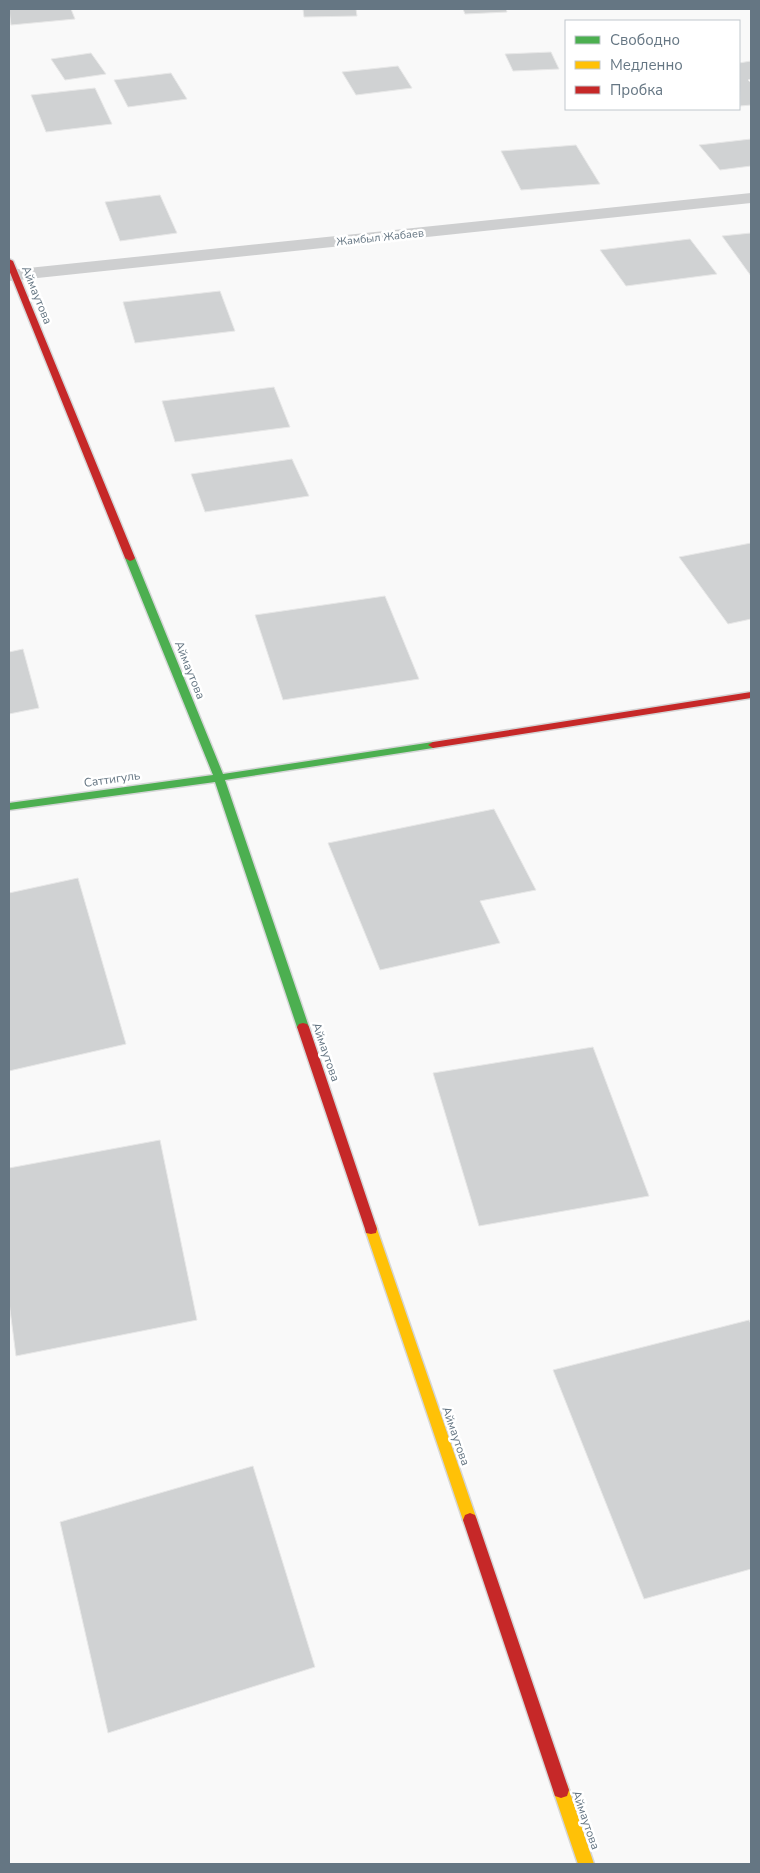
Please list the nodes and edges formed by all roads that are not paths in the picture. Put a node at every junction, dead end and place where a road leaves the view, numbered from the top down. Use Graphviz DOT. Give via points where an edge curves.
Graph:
graph roads {
  1 [pos="751,198"];
  2 [pos="10,271"];
  3 [pos="751,695"];
  4 [pos="219,778"];
  5 [pos="9,807"];
  6 [pos="586,1864"];
  1 -- 2 [label="street, Жамбыл Жабаев"];
  2 -- 4 [label="street, Аймаутова"];
  3 -- 4 [label="street, Саттигуль"];
  4 -- 5 [label="street, Саттигуль"];
  4 -- 6 [label="street, Аймаутова"];
}
